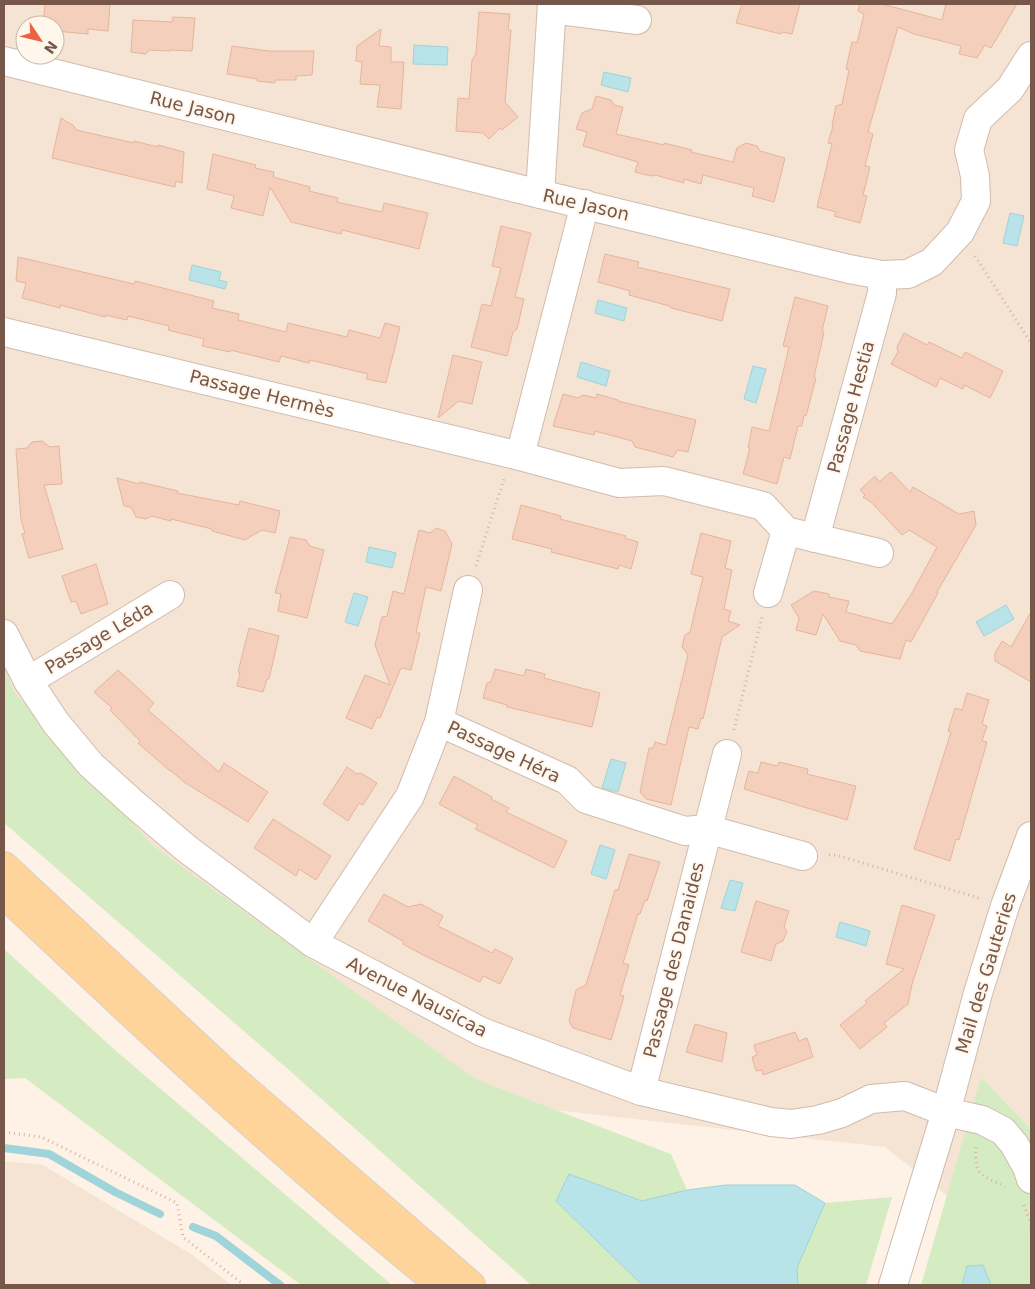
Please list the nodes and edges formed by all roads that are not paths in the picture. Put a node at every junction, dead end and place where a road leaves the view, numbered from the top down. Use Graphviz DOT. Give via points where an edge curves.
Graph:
graph roads {
  1 [pos="552,6"];
  2 [pos="637,20"];
  3 [pos="1031,56"];
  4 [pos="4,61"];
  5 [pos="540,194"];
  6 [pos="585,204"];
  7 [pos="882,275"];
  8 [pos="4,332"];
  9 [pos="520,456"];
  10 [pos="786,531"];
  11 [pos="815,538"];
  12 [pos="879,554"];
  13 [pos="468,590"];
  14 [pos="768,593"];
  15 [pos="170,595"];
  16 [pos="4,634"];
  17 [pos="28,681"];
  18 [pos="439,722"];
  19 [pos="727,754"];
  20 [pos="707,830"];
  21 [pos="1031,836"];
  22 [pos="803,856"];
  23 [pos="4,866"];
  24 [pos="4,894"];
  25 [pos="313,943"];
  26 [pos="641,1091"];
  27 [pos="946,1112"];
  28 [pos="1026,1189"];
  29 [pos="441,1285"];
  30 [pos="471,1285"];
  31 [pos="893,1285"];
  1 -- 2 [label="street"];
  1 -- 5 [label="street"];
  3 -- 7 [label="street, Rue Jason" via="1010,89 978,119 969,150 976,201 960,232 932,262 908,274"];
  4 -- 5 [label="street, Rue Jason"];
  5 -- 6 [label="street, Rue Jason"];
  6 -- 7 [label="street, Rue Jason"];
  6 -- 9 [label="street"];
  7 -- 11 [label="street, Passage Hestia" via="882,292"];
  8 -- 9 [label="street, Passage Hermès"];
  9 -- 10 [label="street, Passage Hermès" via="618,483 664,481 763,506"];
  10 -- 11 [label="street"];
  10 -- 14 [label="street"];
  11 -- 12 [label="street"];
  13 -- 18 [label="street, Passage Héra"];
  15 -- 17 [label="street, Passage Léda"];
  16 -- 17 [label="street, Avenue Nausicaa"];
  17 -- 25 [label="street, Avenue Nausicaa" via="56,723 91,765 187,849"];
  18 -- 20 [label="street, Passage Héra" via="567,780 586,799 685,831"];
  18 -- 25 [label="street, Passage Héra" via="410,796"];
  19 -- 20 [label="street, Passage des Danaides"];
  20 -- 22 [label="street"];
  20 -- 26 [label="street, Passage des Danaides"];
  21 -- 27 [label="street, Mail des Gauteries" via="978,993"];
  23 -- 30 [label="main road" via="217,1064"];
  24 -- 29 [label="main road" via="171,1051"];
  25 -- 26 [label="street, Avenue Nausicaa" via="482,1032"];
  26 -- 27 [label="street, Avenue Nausicaa" via="791,1124 842,1113 871,1099 905,1096"];
  27 -- 28 [label="street, Avenue Nausicaa" via="982,1120 1003,1131 1027,1167"];
  27 -- 31 [label="street, Mail des Gauteries"];
}
